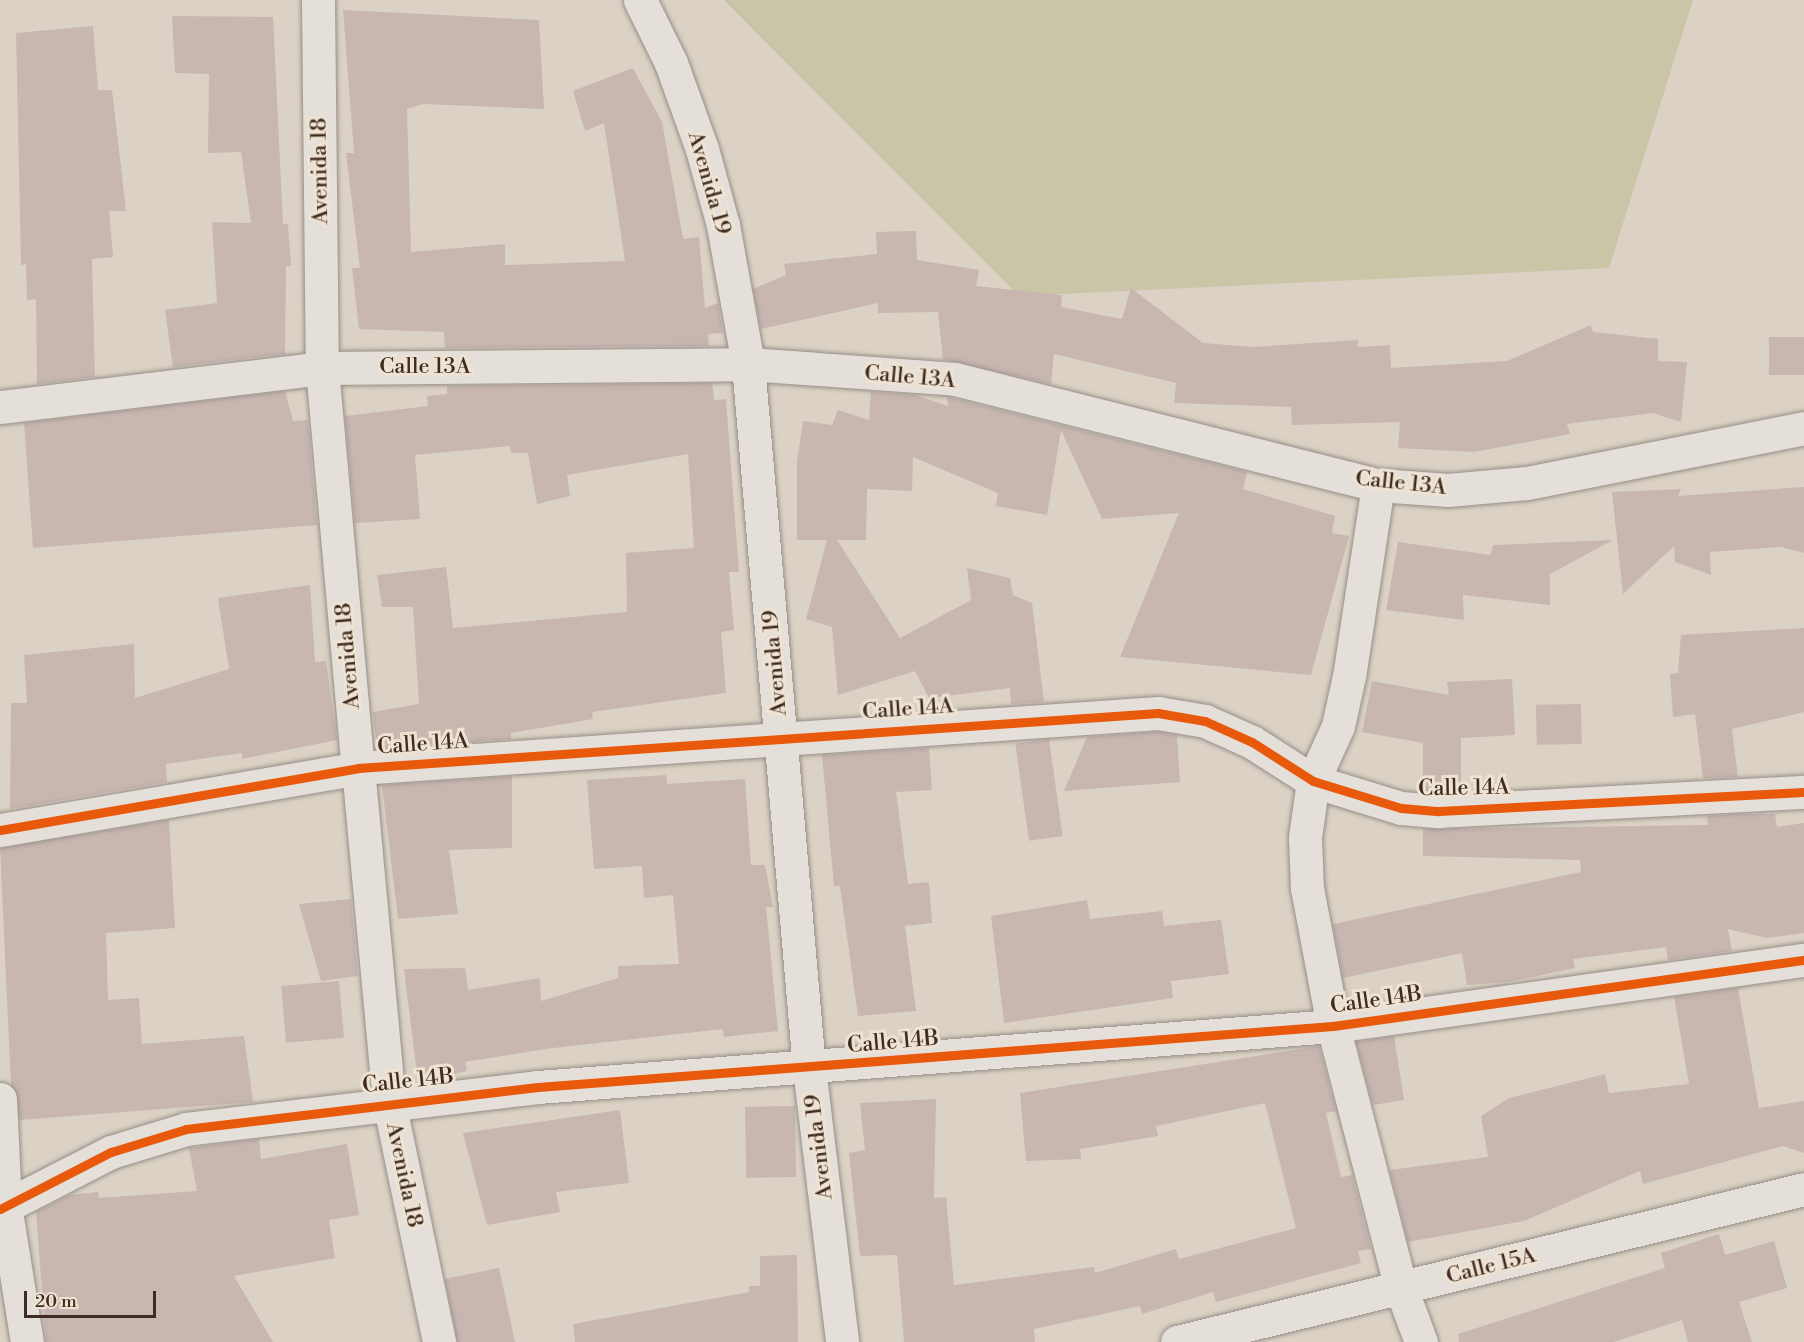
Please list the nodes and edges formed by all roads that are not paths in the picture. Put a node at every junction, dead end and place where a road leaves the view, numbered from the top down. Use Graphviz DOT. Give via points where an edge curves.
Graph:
graph roads {
  1 [pos="318,0"];
  2 [pos="640,0"];
  3 [pos="748,364"];
  4 [pos="322,368"];
  5 [pos="0,407"];
  6 [pos="1804,428"];
  7 [pos="1378,485"];
  8 [pos="781,736"];
  9 [pos="358,768"];
  10 [pos="1313,781"];
  11 [pos="1804,792"];
  12 [pos="0,831"];
  13 [pos="1804,960"];
  14 [pos="1333,1026"];
  15 [pos="809,1068"];
  16 [pos="0,1099"];
  17 [pos="389,1102"];
  18 [pos="1804,1189"];
  19 [pos="3,1207"];
  20 [pos="1401,1288"];
  21 [pos="27,1342"];
  22 [pos="440,1342"];
  23 [pos="842,1342"];
  24 [pos="1177,1342"];
  25 [pos="1421,1342"];
  1 -- 4 [label="street, Avenida 18"];
  2 -- 3 [label="street, Avenida 19" via="671,63 702,149 723,225"];
  3 -- 4 [label="street, Calle 13A"];
  3 -- 7 [label="street, Calle 13A" via="955,379"];
  3 -- 8 [label="street, Avenida 19"];
  4 -- 5 [label="street, Calle 13A"];
  4 -- 9 [label="street, Avenida 18"];
  6 -- 7 [label="street, Calle 13A" via="1527,483 1448,489"];
  7 -- 10 [label="street" via="1349,676 1338,726"];
  8 -- 9 [label="street, Calle 14A"];
  8 -- 10 [label="street, Calle 14A" via="1158,713 1205,721 1252,742"];
  8 -- 15 [label="street, Avenida 19"];
  9 -- 12 [label="street, Calle 14A"];
  9 -- 17 [label="street, Avenida 18"];
  10 -- 11 [label="street, Calle 14A" via="1401,808 1439,811"];
  10 -- 14 [label="street" via="1305,837 1307,888"];
  13 -- 14 [label="street, Calle 14B"];
  14 -- 15 [label="street, Calle 14B"];
  14 -- 20 [label="street"];
  15 -- 17 [label="street, Calle 14B"];
  15 -- 23 [label="street, Avenida 19"];
  16 -- 19 [label="street"];
  17 -- 19 [label="street, Calle 14B" via="186,1129 111,1152"];
  17 -- 22 [label="street, Avenida 18"];
  18 -- 20 [label="street, Calle 15A"];
  19 -- 21 [label="street"];
  20 -- 24 [label="street, Calle 15A"];
  20 -- 25 [label="street"];
}
